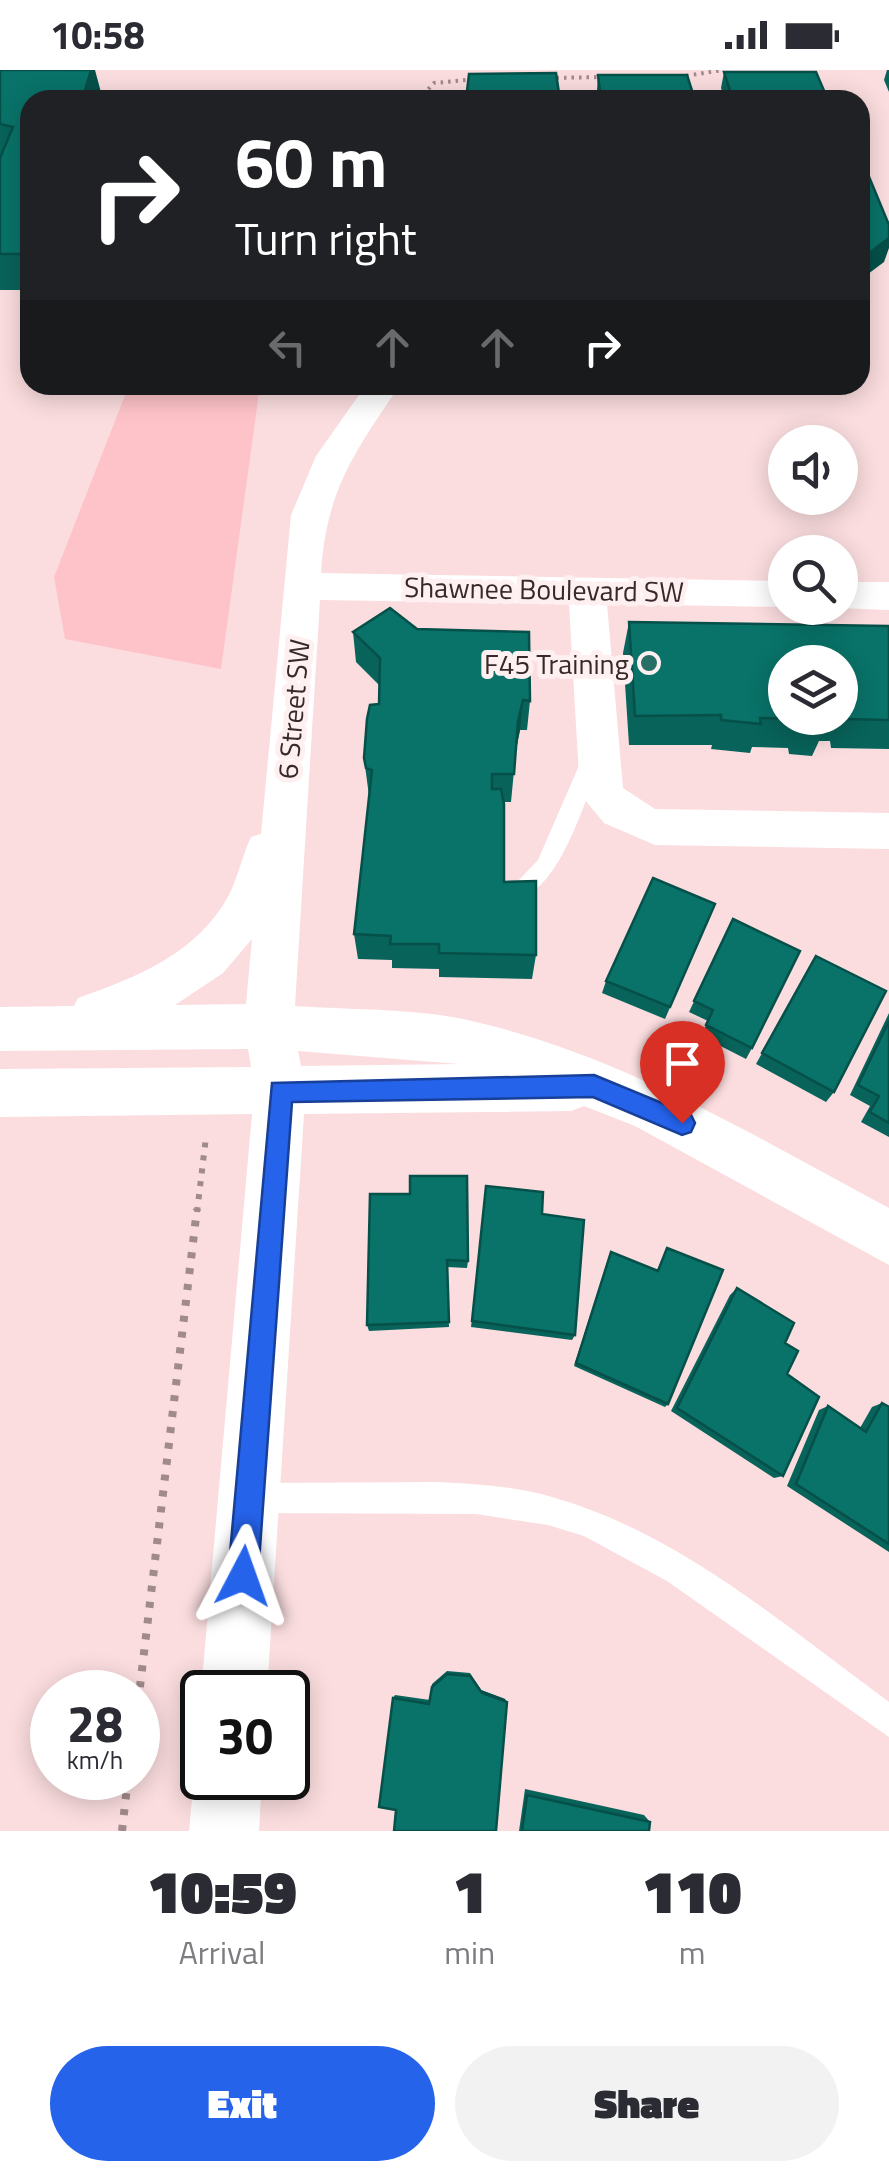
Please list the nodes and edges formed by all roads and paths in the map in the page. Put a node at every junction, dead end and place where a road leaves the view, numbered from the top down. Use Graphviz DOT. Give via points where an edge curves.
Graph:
graph roads {
  1 [pos="723,70"];
  2 [pos="618,77"];
  3 [pos="668,77"];
  4 [pos="544,78"];
  5 [pos="489,79"];
  6 [pos="423,90"];
  7 [pos="376,395"];
  8 [pos="303,586"];
  9 [pos="587,588"];
  10 [pos="768,593"];
  11 [pos="858,595"];
  12 [pos="889,596"];
  13 [pos="290,734"];
  14 [pos="599,744"];
  15 [pos="889,832"];
  16 [pos="502,891"];
  17 [pos="0,1027"];
  18 [pos="274,1057"];
  19 [pos="0,1093"];
  20 [pos="191,1130"];
  21 [pos="889,1238"];
  22 [pos="249,1498"];
  23 [pos="142,1670"];
  24 [pos="236,1670"];
  25 [pos="889,1721"];
  26 [pos="126,1800"];
  27 [pos="226,1800"];
  28 [pos="122,1831"];
  29 [pos="224,1831"];
  1 -- 3 [label="path"];
  2 -- 4 [label="path"];
  5 -- 6 [label="path" via="438,81"];
  7 -- 8 [label="street, 6 Street SW" via="328,462 316,491"];
  8 -- 9 [label="street, Shawnee Boulevard SW"];
  8 -- 13 [label="street, 6 Street SW"];
  9 -- 10 [label="street, Shawnee Boulevard SW"];
  9 -- 14 [label="street"];
  11 -- 12 [label="street"];
  13 -- 17 [label="street" via="253,894 208,959 146,998 90,1016"];
  13 -- 18 [label="street, 6 Street SW"];
  14 -- 15 [label="street" via="602,794 630,819 655,827"];
  14 -- 16 [label="lane" via="546,866 523,890"];
  17 -- 18 [label="street"];
  18 -- 19 [label="street"];
  18 -- 21 [label="street" via="594,1086 712,1138"];
  18 -- 22 [label="street, 6 Street SW"];
  20 -- 23 [label="path" via="206,1132 204,1158"];
  22 -- 24 [label="street, 6 Street SW"];
  22 -- 25 [label="lane" via="497,1500 553,1510 629,1543 712,1594"];
  26 -- 28 [label="path"];
  27 -- 29 [label="street"];
}
